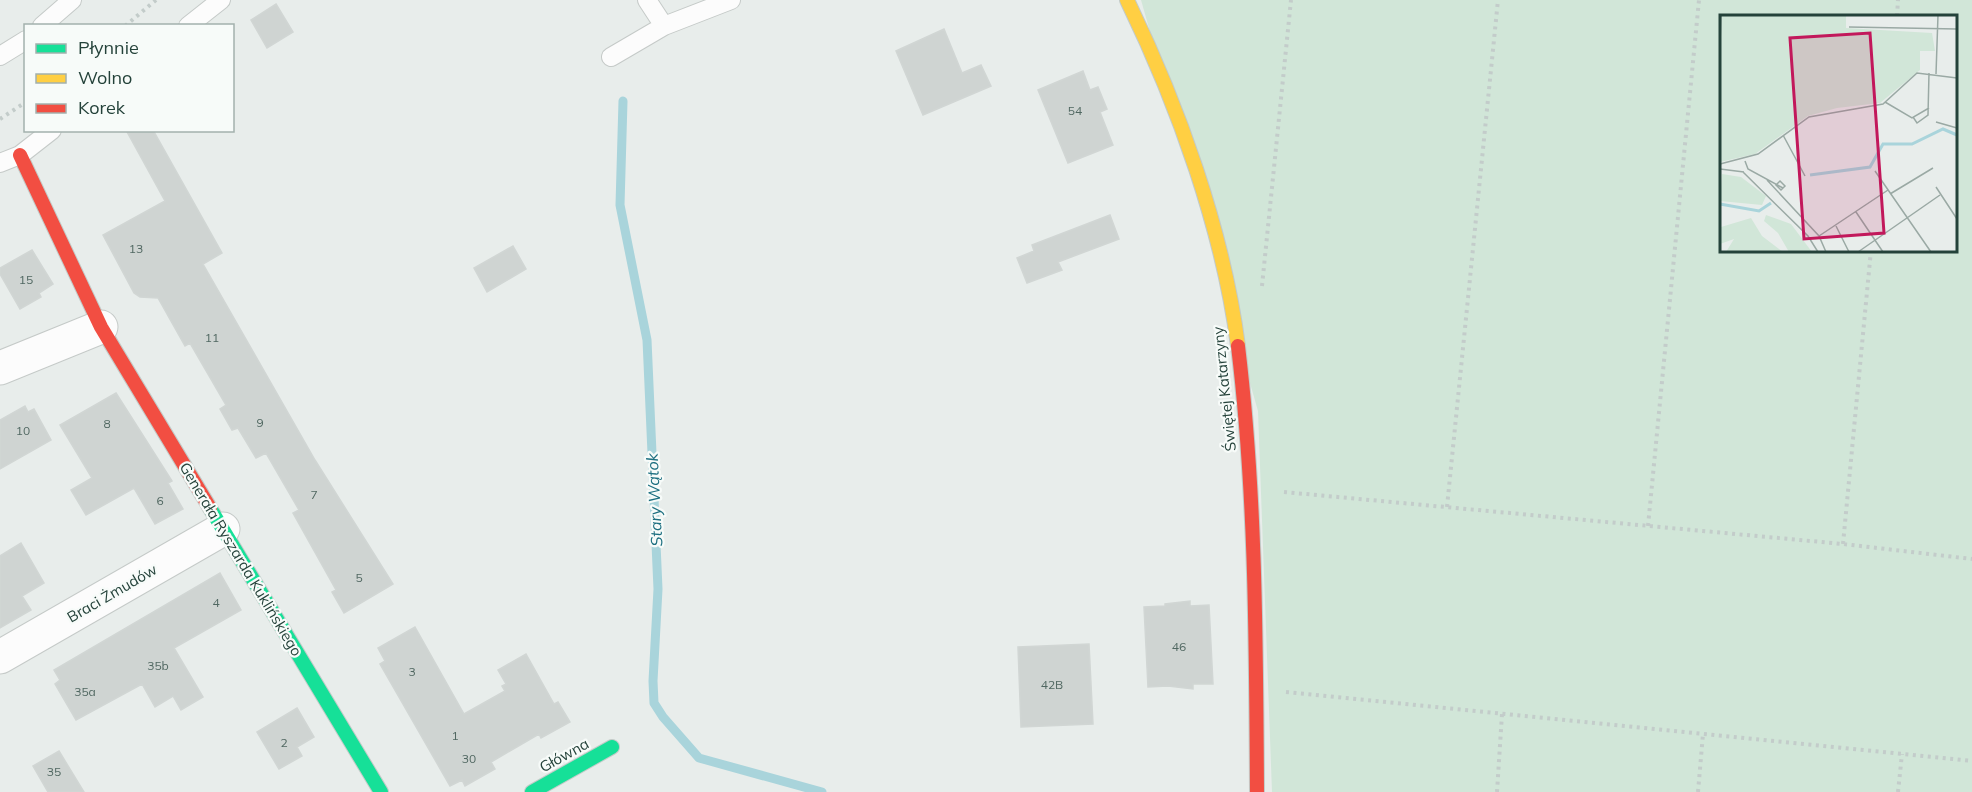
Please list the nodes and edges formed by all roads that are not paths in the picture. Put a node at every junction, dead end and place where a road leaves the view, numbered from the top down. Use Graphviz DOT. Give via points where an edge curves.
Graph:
graph roads {
  1 [pos="72,0"];
  2 [pos="221,0"];
  3 [pos="647,0"];
  4 [pos="731,0"];
  5 [pos="1127,0"];
  6 [pos="44,24"];
  7 [pos="191,24"];
  8 [pos="664,26"];
  9 [pos="24,41"];
  10 [pos="0,56"];
  11 [pos="611,57"];
  12 [pos="49,132"];
  13 [pos="20,155"];
  14 [pos="0,163"];
  15 [pos="101,327"];
  16 [pos="0,368"];
  17 [pos="223,529"];
  18 [pos="0,657"];
  19 [pos="612,747"];
  20 [pos="381,792"];
  21 [pos="532,792"];
  22 [pos="1257,792"];
  1 -- 6 [label="lane"];
  2 -- 7 [label="lane"];
  3 -- 8 [label="lane"];
  4 -- 8 [label="lane"];
  5 -- 22 [label="street, Świętej Katarzyny" via="1186,135 1225,274 1236,333 1247,424 1253,547"];
  8 -- 11 [label="lane"];
  9 -- 10 [label="lane"];
  12 -- 13 [label="lane"];
  13 -- 14 [label="lane"];
  13 -- 15 [label="street, Generała Ryszarda Kuklińskiego"];
  15 -- 16 [label="street"];
  15 -- 17 [label="street, Generała Ryszarda Kuklińskiego"];
  17 -- 18 [label="street, Braci Żmudów"];
  17 -- 20 [label="street, Generała Ryszarda Kuklińskiego"];
  19 -- 21 [label="street, Główna"];
}
